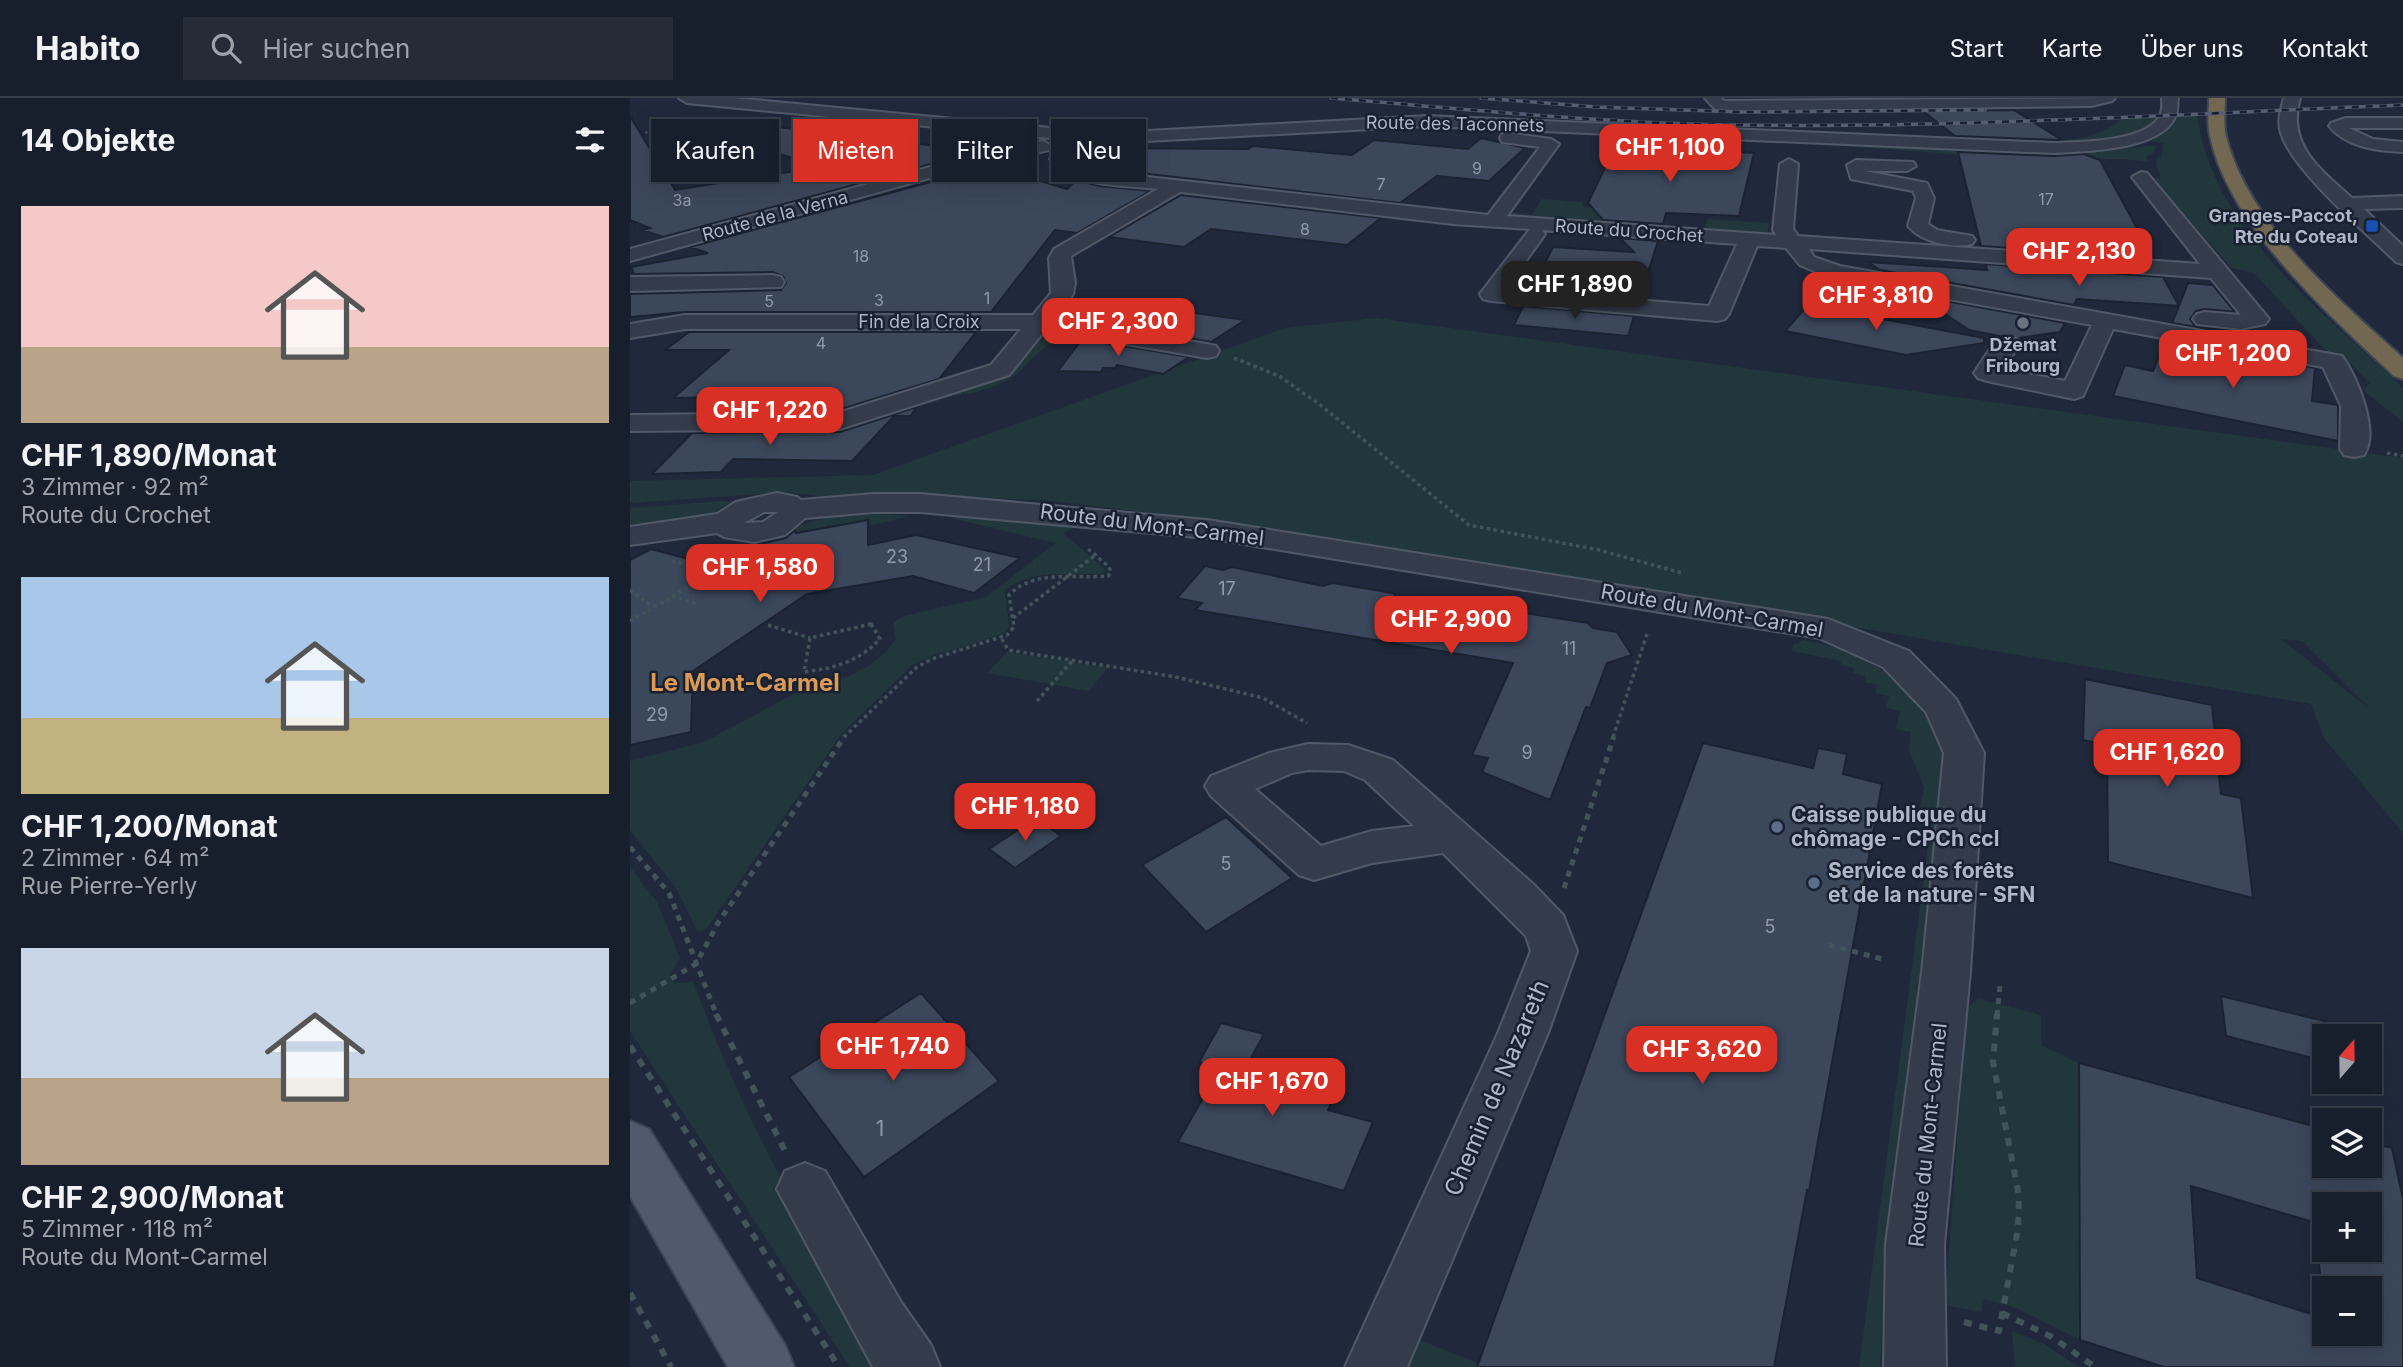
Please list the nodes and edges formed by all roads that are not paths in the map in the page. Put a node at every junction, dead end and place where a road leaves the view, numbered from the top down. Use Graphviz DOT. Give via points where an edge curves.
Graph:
graph roads {
  1 [pos="687,98"];
  2 [pos="1713,98"];
  3 [pos="2107,98"];
  4 [pos="2170,98"];
  5 [pos="2217,98"];
  6 [pos="2292,98"];
  7 [pos="735,116"];
  8 [pos="2403,123"];
  9 [pos="2076,127"];
  10 [pos="1401,136"];
  11 [pos="1809,137"];
  12 [pos="929,138"];
  13 [pos="1049,141"];
  14 [pos="1037,145"];
  15 [pos="2403,147"];
  16 [pos="1789,164"];
  17 [pos="1928,167"];
  18 [pos="932,173"];
  19 [pos="2141,177"];
  20 [pos="1175,187"];
  21 [pos="2403,202"];
  22 [pos="2348,204"];
  23 [pos="1493,221"];
  24 [pos="1535,234"];
  25 [pos="1749,240"];
  26 [pos="1791,243"];
  27 [pos="630,256"];
  28 [pos="2403,258"];
  29 [pos="2212,266"];
  30 [pos="773,282"];
  31 [pos="630,284"];
  32 [pos="2106,319"];
  33 [pos="1038,321"];
  34 [pos="2137,324"];
  35 [pos="630,331"];
  36 [pos="2008,344"];
  37 [pos="1207,351"];
  38 [pos="2403,371"];
  39 [pos="630,423"];
  40 [pos="2354,449"];
  41 [pos="630,536"];
  42 [pos="1451,837"];
  43 [pos="630,1146"];
  44 [pos="805,1189"];
  45 [pos="763,1367"];
  46 [pos="909,1367"];
  47 [pos="1376,1367"];
  48 [pos="1915,1367"];
  1 -- 13 [label="street" via="996,130"];
  2 -- 3 [label="street" via="1720,106"];
  4 -- 11 [label="street, Route des Taconnets" via="2170,117 2160,128 2099,144 2022,148"];
  5 -- 38 [label="highway" via="2215,123 2220,147 2249,205 2310,280"];
  6 -- 22 [label="street" via="2287,120 2295,148"];
  7 -- 12 [label="street"];
  8 -- 15 [label="street" via="2337,126 2351,138"];
  9 -- 11 [label="street" via="2076,134 2053,139 1902,136 1882,131 1809,132"];
  10 -- 23 [label="street" via="1482,136 1551,144"];
  11 -- 13 [label="street, Route des Taconnets" via="1417,121"];
  13 -- 14 [label="street, Route de la Verna"];
  13 -- 20 [label="street, Route du Crochet" via="1059,159 1078,172"];
  16 -- 26 [label="street" via="1783,230"];
  17 -- 29 [label="street" via="1856,165 1857,175 1921,187 1925,198 1918,226 1931,235"];
  18 -- 27 [label="street, Route de la Verna"];
  19 -- 29 [label="street"];
  20 -- 23 [label="street, Route du Crochet"];
  20 -- 33 [label="street" via="1061,253 1058,260 1065,286"];
  21 -- 22 [label="street"];
  22 -- 28 [label="street"];
  23 -- 25 [label="street, Route du Crochet"];
  24 -- 25 [label="street" via="1491,294 1717,314"];
  25 -- 26 [label="street, Route du Crochet"];
  26 -- 29 [label="street, Route du Crochet"];
  26 -- 32 [label="street" via="1807,261 1835,272"];
  29 -- 34 [label="street" via="2258,319 2241,322 2140,315"];
  30 -- 31 [label="street"];
  32 -- 34 [label="street"];
  32 -- 36 [label="street" via="2074,391 1987,373"];
  33 -- 35 [label="street, Fin de la Croix" via="685,322"];
  33 -- 37 [label="street, Fin de la Croix"];
  33 -- 39 [label="street" via="1000,370 840,421"];
  34 -- 40 [label="street" via="2333,361 2354,406"];
  41 -- 48 [label="street, Route du Mont-Carmel" via="728,522 741,510 758,504 786,503 794,510 920,503 1125,520 1828,629 1896,659 1943,707 1964,753 1946,972 1915,1244"];
  42 -- 47 [label="street, Chemin de Nazareth" via="1547,928 1554,951"];
  43 -- 45 [label="main road"];
  44 -- 46 [label="street"];
}
